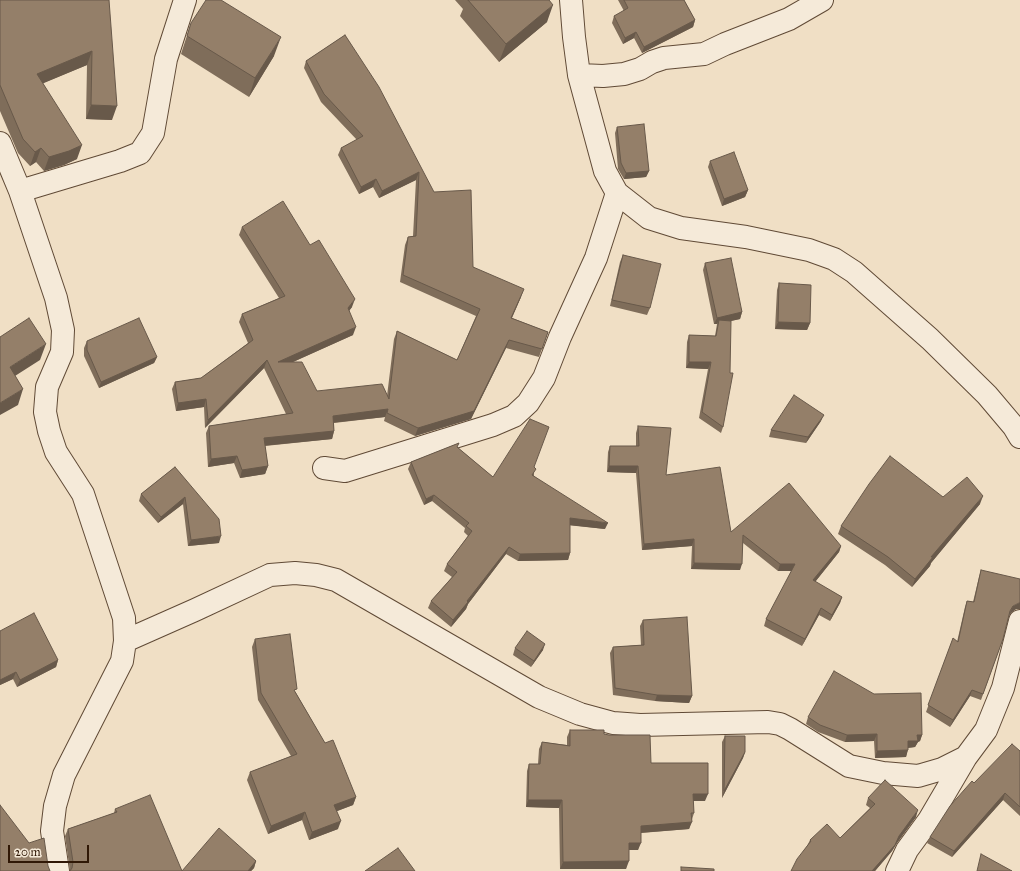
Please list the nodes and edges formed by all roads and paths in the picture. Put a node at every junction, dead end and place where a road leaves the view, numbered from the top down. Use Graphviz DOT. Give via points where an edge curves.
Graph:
graph roads {
  1 [pos="186,0"];
  2 [pos="571,0"];
  3 [pos="822,0"];
  4 [pos="579,75"];
  5 [pos="0,143"];
  6 [pos="20,191"];
  7 [pos="616,194"];
  8 [pos="1020,437"];
  9 [pos="324,468"];
  10 [pos="1020,621"];
  11 [pos="126,641"];
  12 [pos="966,757"];
  13 [pos="58,871"];
  14 [pos="897,871"];
  1 -- 6 [label="street" via="166,59 152,133 140,153"];
  2 -- 4 [label="street"];
  3 -- 4 [label="street" via="789,19 704,54 664,58 624,74"];
  4 -- 7 [label="street" via="605,171"];
  5 -- 6 [label="street"];
  6 -- 11 [label="street" via="56,298 63,330 62,352 48,387 45,412 49,431 56,452 83,494 124,618"];
  7 -- 8 [label="street" via="649,218 674,226 746,237 809,250 834,259 854,272 930,339 987,395"];
  7 -- 9 [label="street" via="596,258 544,378 528,403 514,416 493,425 345,470"];
  10 -- 12 [label="street" via="1000,695 986,730"];
  11 -- 12 [label="street" via="270,575 316,575 336,580 539,697 580,714 613,723 640,725 768,722 780,724 849,766 883,773 918,776 942,769"];
  11 -- 13 [label="street" via="122,661 64,775 55,806 52,831"];
  12 -- 14 [label="street" via="907,850"];
}
